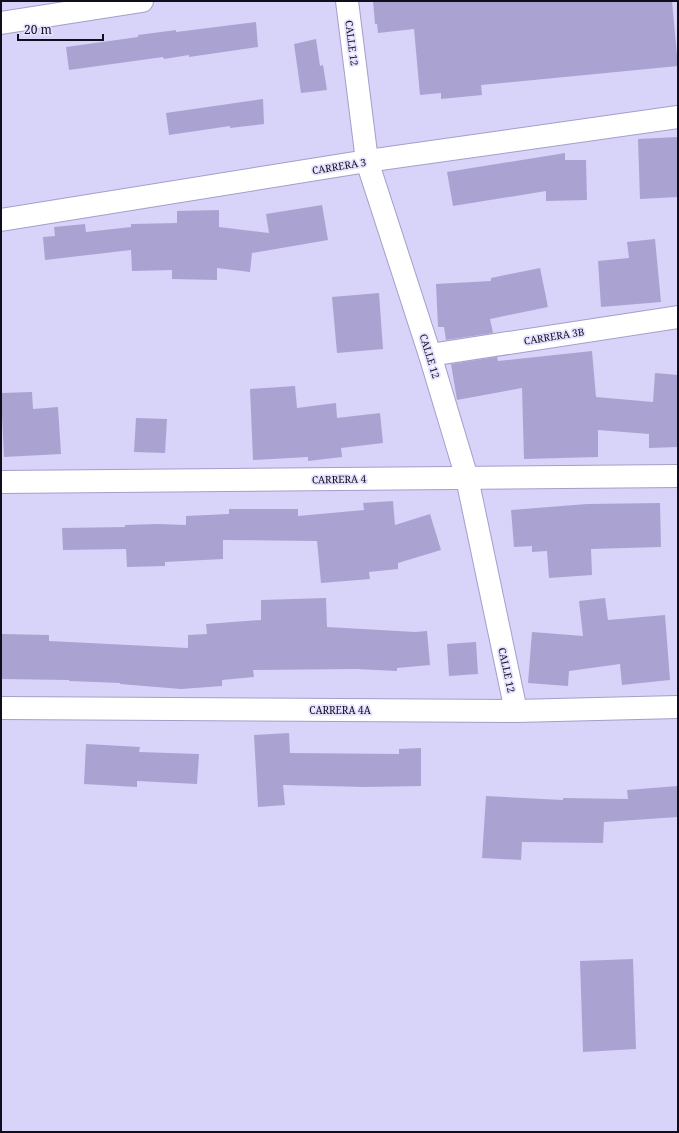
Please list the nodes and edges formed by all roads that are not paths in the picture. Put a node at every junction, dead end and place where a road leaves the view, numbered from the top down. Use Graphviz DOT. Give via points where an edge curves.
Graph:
graph roads {
  1 [pos="142,1"];
  2 [pos="347,1"];
  3 [pos="1,23"];
  4 [pos="678,117"];
  5 [pos="367,161"];
  6 [pos="1,220"];
  7 [pos="678,317"];
  8 [pos="430,355"];
  9 [pos="678,476"];
  10 [pos="467,478"];
  11 [pos="1,482"];
  12 [pos="678,707"];
  13 [pos="1,708"];
  14 [pos="516,711"];
  1 -- 3 [label="street"];
  2 -- 5 [label="street, CALLE 12"];
  4 -- 5 [label="street, CARRERA 3"];
  5 -- 6 [label="street, CARRERA 3"];
  5 -- 8 [label="street, CALLE 12"];
  7 -- 8 [label="street, CARRERA 3B"];
  8 -- 10 [label="street, CALLE 12"];
  9 -- 10 [label="street, CARRERA 4"];
  10 -- 11 [label="street, CARRERA 4"];
  10 -- 14 [label="street, CALLE 12"];
  12 -- 14 [label="street, CARRERA 4A"];
  13 -- 14 [label="street, CARRERA 4A"];
}
